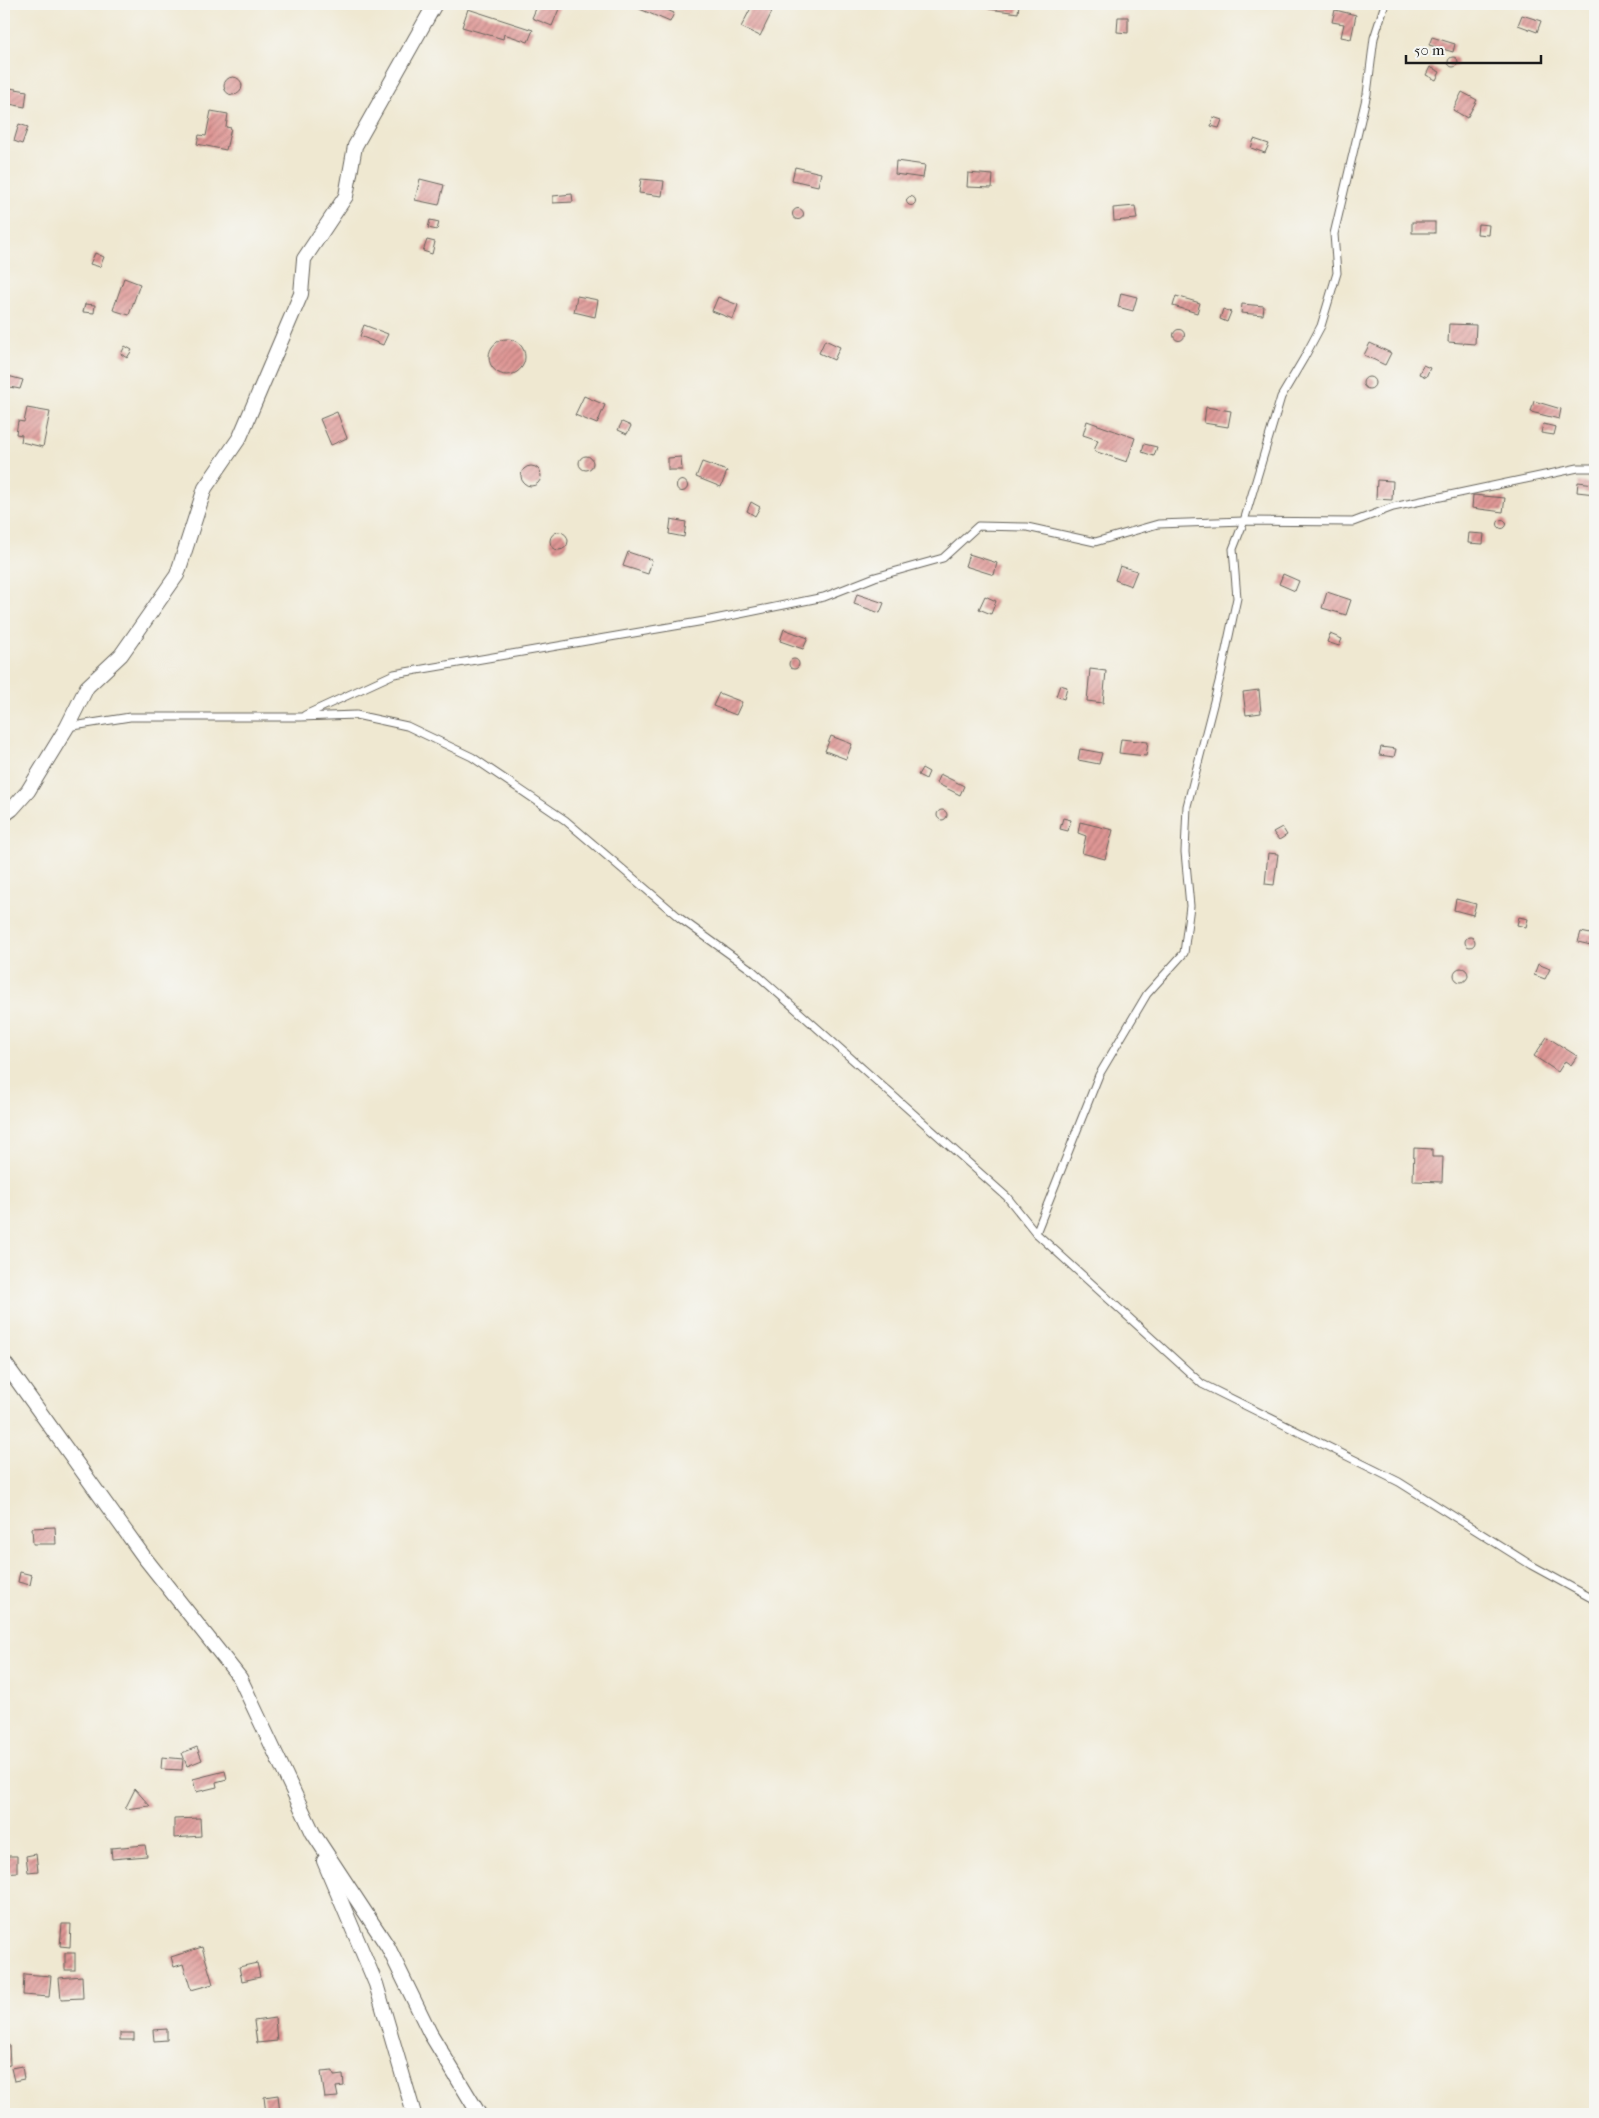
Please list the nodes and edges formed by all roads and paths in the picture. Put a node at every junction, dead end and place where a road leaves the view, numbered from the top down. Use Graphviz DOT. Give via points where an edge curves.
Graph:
graph roads {
  1 [pos="435,4"];
  2 [pos="1385,4"];
  3 [pos="1595,468"];
  4 [pos="1244,521"];
  5 [pos="300,717"];
  6 [pos="67,727"];
  7 [pos="4,815"];
  8 [pos="1036,1233"];
  9 [pos="4,1362"];
  10 [pos="1595,1600"];
  11 [pos="314,1833"];
  12 [pos="414,2114"];
  13 [pos="479,2114"];
  1 -- 6 [label="street" via="355,146 346,196 304,258 301,294 240,436 205,488 177,575 121,655 88,687"];
  2 -- 4 [label="lane" via="1374,38 1367,94 1334,234 1338,272 1321,326 1281,397"];
  3 -- 4 [label="lane" via="1578,468 1392,507 1354,522"];
  4 -- 5 [label="lane" via="1158,524 1095,542 1027,527 978,526 943,558 875,577 824,597 710,620 394,674"];
  4 -- 8 [label="lane" via="1233,549 1237,598 1187,806 1190,906 1184,953 1147,994 1099,1075"];
  5 -- 6 [label="lane" via="130,717"];
  5 -- 8 [label="lane" via="356,715 407,726 472,757 565,820 681,919 753,971 1007,1197"];
  6 -- 7 [label="street" via="28,791"];
  8 -- 10 [label="lane" via="1202,1384 1399,1482"];
  9 -- 11 [label="street" via="144,1557 240,1678"];
  11 -- 12 [label="street" via="376,1984"];
  11 -- 13 [label="street" via="388,1947 430,2033"];
}
